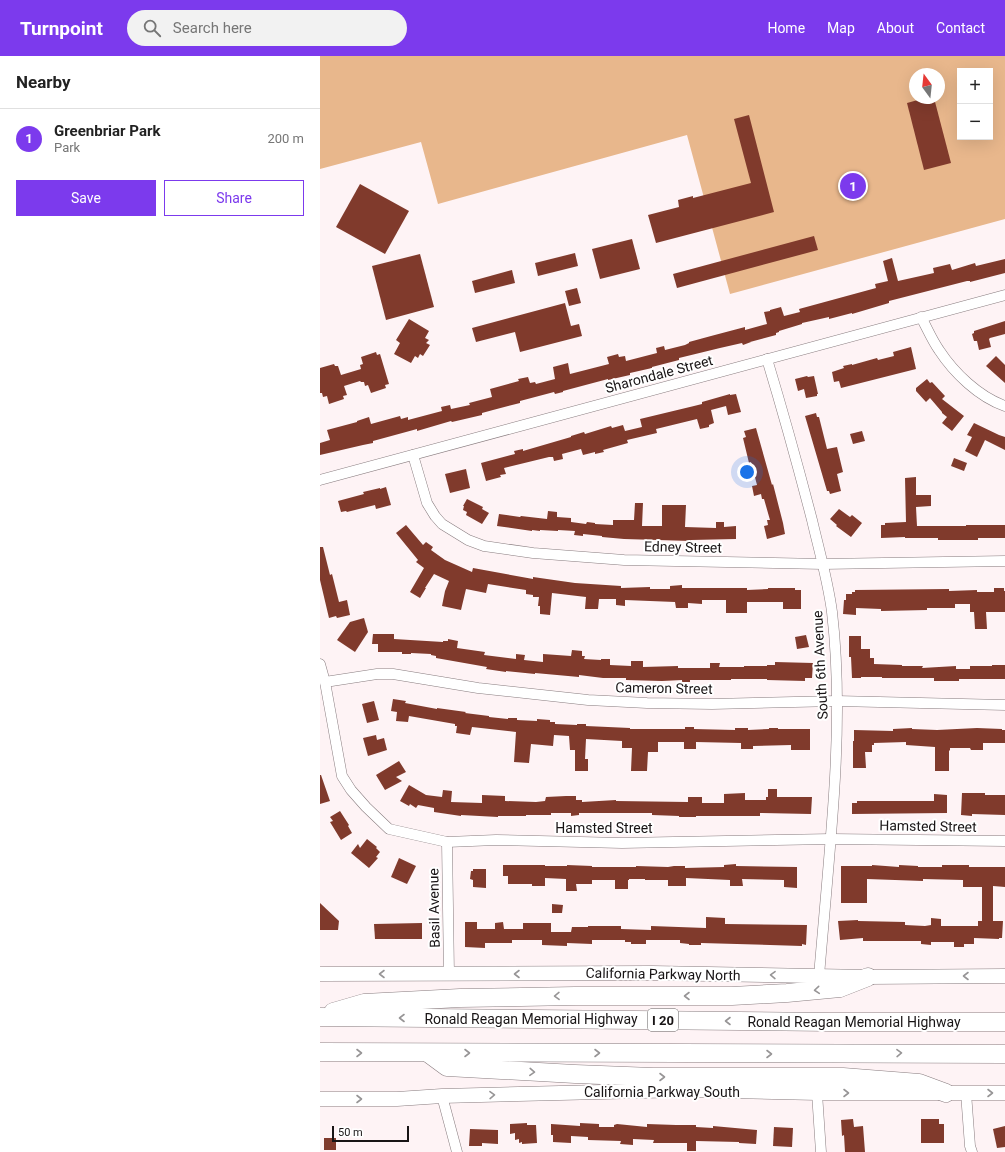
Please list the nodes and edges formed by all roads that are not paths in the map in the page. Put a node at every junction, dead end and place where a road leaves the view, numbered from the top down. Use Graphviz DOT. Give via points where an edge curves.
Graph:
graph roads {
  1 [pos="1005,295"];
  2 [pos="921,317"];
  3 [pos="767,359"];
  4 [pos="1005,406"];
  5 [pos="412,455"];
  6 [pos="320,480"];
  7 [pos="1005,561"];
  8 [pos="822,564"];
  9 [pos="320,664"];
  10 [pos="325,682"];
  11 [pos="837,701"];
  12 [pos="1005,705"];
  13 [pos="831,839"];
  14 [pos="1005,841"];
  15 [pos="447,842"];
  16 [pos="320,974"];
  17 [pos="339,974"];
  18 [pos="449,974"];
  19 [pos="819,976"];
  20 [pos="1005,976"];
  21 [pos="868,977"];
  22 [pos="320,979"];
  23 [pos="320,1017"];
  24 [pos="1005,1022"];
  25 [pos="320,1052"];
  26 [pos="428,1053"];
  27 [pos="1005,1054"];
  28 [pos="817,1093"];
  29 [pos="946,1093"];
  30 [pos="966,1093"];
  31 [pos="1005,1093"];
  32 [pos="442,1096"];
  33 [pos="320,1099"];
  34 [pos="457,1152"];
  35 [pos="822,1152"];
  36 [pos="972,1152"];
  1 -- 2 [label="street, Sharondale Street"];
  2 -- 3 [label="street, Sharondale Street"];
  2 -- 4 [label="street" via="939,350 967,383"];
  3 -- 5 [label="street, Sharondale Street"];
  3 -- 8 [label="street, South 6th Avenue" via="795,455"];
  5 -- 6 [label="street, Sharondale Street"];
  5 -- 8 [label="street, Edney Street" via="435,516 442,524 468,540 484,546 533,554 624,560"];
  7 -- 8 [label="street, Edney Street"];
  8 -- 11 [label="street, South 6th Avenue" via="832,613"];
  9 -- 10 [label="street, Hamsted Street"];
  10 -- 11 [label="street, Cameron Street" via="393,674 478,688 588,700 704,704"];
  10 -- 15 [label="street, Hamsted Street" via="342,776 351,790 390,828"];
  11 -- 12 [label="street, Cameron Street"];
  11 -- 13 [label="street, South 6th Avenue"];
  13 -- 14 [label="street, Hamsted Street"];
  13 -- 15 [label="street, Hamsted Street"];
  13 -- 19 [label="street, South 6th Avenue"];
  15 -- 18 [label="street, Basil Avenue"];
  16 -- 17 [label="main road, California Parkway North"];
  18 -- 17 [label="main road, California Parkway North, one-way"];
  17 -- 22 [label="main road"];
  19 -- 18 [label="main road, California Parkway North, one-way" via="652,973"];
  19 -- 21 [label="main road, California Parkway North"];
  20 -- 21 [label="main road, California Parkway North, one-way"];
  21 -- 23 [label="highway, one-way" via="840,988 779,994 500,997 364,1003"];
  24 -- 23 [label="highway, Ronald Reagan Memorial Highway / I 20, one-way"];
  25 -- 26 [label="highway, one-way"];
  26 -- 27 [label="highway, one-way"];
  26 -- 29 [label="highway, one-way" via="447,1067 653,1077 843,1078 919,1083"];
  28 -- 29 [label="main road, California Parkway South, one-way"];
  32 -- 28 [label="main road, California Parkway South, one-way" via="684,1090"];
  28 -- 35 [label="street"];
  29 -- 30 [label="main road, California Parkway South"];
  30 -- 31 [label="main road, California Parkway South, one-way"];
  30 -- 36 [label="street"];
  33 -- 32 [label="main road, California Parkway South, one-way"];
  32 -- 34 [label="street"];
}
